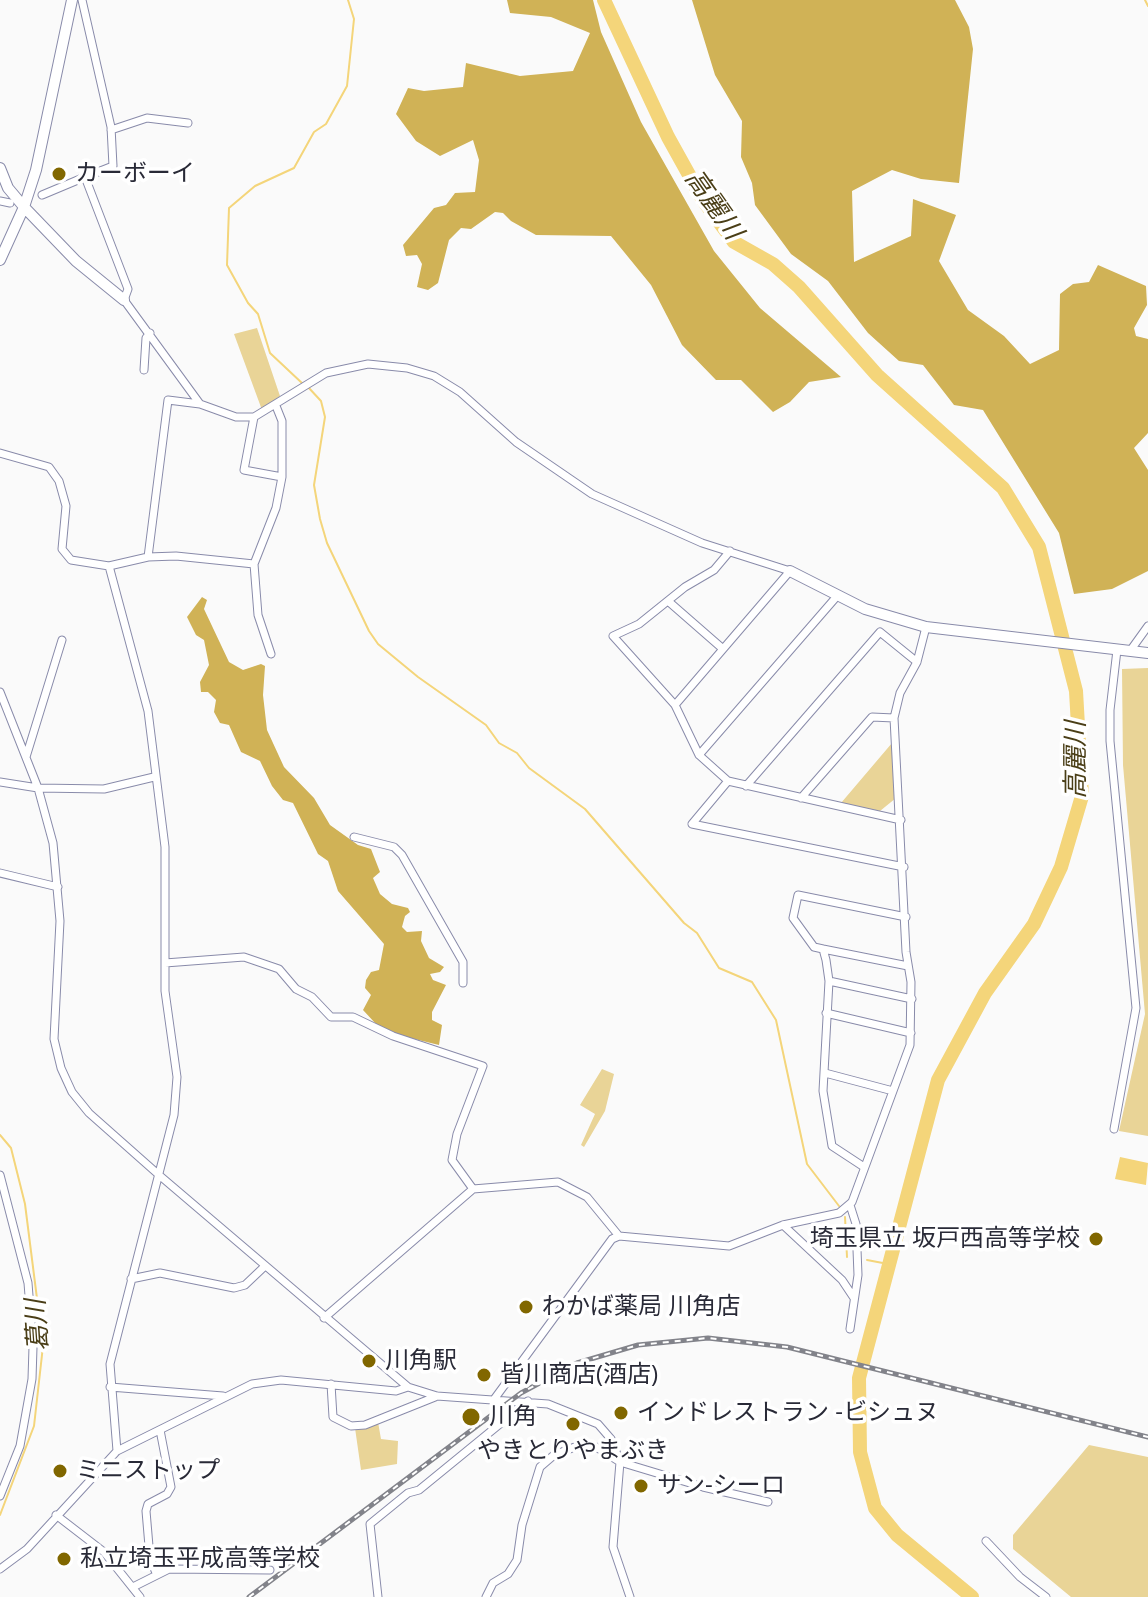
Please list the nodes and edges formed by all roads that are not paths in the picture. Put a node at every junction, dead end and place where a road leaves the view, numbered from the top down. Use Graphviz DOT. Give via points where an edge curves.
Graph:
graph roads {
  1 [pos="72,0"];
  2 [pos="82,0"];
  3 [pos="188,123"];
  4 [pos="111,130"];
  5 [pos="0,168"];
  6 [pos="85,177"];
  7 [pos="42,195"];
  8 [pos="0,201"];
  9 [pos="10,203"];
  10 [pos="24,207"];
  11 [pos="3,247"];
  12 [pos="0,260"];
  13 [pos="124,300"];
  14 [pos="150,333"];
  15 [pos="144,370"];
  16 [pos="200,404"];
  17 [pos="276,406"];
  18 [pos="254,417"];
  19 [pos="0,453"];
  20 [pos="282,477"];
  21 [pos="730,551"];
  22 [pos="148,557"];
  23 [pos="254,564"];
  24 [pos="109,566"];
  25 [pos="790,571"];
  26 [pos="838,595"];
  27 [pos="668,601"];
  28 [pos="1148,626"];
  29 [pos="926,627"];
  30 [pos="62,640"];
  31 [pos="723,649"];
  32 [pos="1117,650"];
  33 [pos="1130,651"];
  34 [pos="1148,653"];
  35 [pos="271,654"];
  36 [pos="917,662"];
  37 [pos="0,692"];
  38 [pos="675,705"];
  39 [pos="894,718"];
  40 [pos="699,755"];
  41 [pos="26,757"];
  42 [pos="154,777"];
  43 [pos="728,781"];
  44 [pos="0,782"];
  45 [pos="746,786"];
  46 [pos="38,788"];
  47 [pos="801,798"];
  48 [pos="901,820"];
  49 [pos="354,837"];
  50 [pos="904,867"];
  51 [pos="0,873"];
  52 [pos="58,887"];
  53 [pos="906,917"];
  54 [pos="823,949"];
  55 [pos="165,963"];
  56 [pos="908,966"];
  57 [pos="829,981"];
  58 [pos="463,983"];
  59 [pos="912,999"];
  60 [pos="826,1013"];
  61 [pos="911,1033"];
  62 [pos="825,1073"];
  63 [pos="893,1091"];
  64 [pos="1114,1129"];
  65 [pos="864,1167"];
  66 [pos="0,1175"];
  67 [pos="159,1175"];
  68 [pos="473,1189"];
  69 [pos="850,1205"];
  70 [pos="783,1225"];
  71 [pos="619,1236"];
  72 [pos="265,1266"];
  73 [pos="131,1279"];
  74 [pos="854,1298"];
  75 [pos="324,1318"];
  76 [pos="850,1329"];
  77 [pos="331,1384"];
  78 [pos="110,1387"];
  79 [pos="408,1387"];
  80 [pos="225,1396"];
  81 [pos="437,1396"];
  82 [pos="495,1398"];
  83 [pos="528,1401"];
  84 [pos="160,1430"];
  85 [pos="117,1451"];
  86 [pos="620,1462"];
  87 [pos="0,1496"];
  88 [pos="768,1502"];
  89 [pos="56,1515"];
  90 [pos="986,1541"];
  91 [pos="0,1569"];
  92 [pos="270,1570"];
  93 [pos="156,1573"];
  94 [pos="133,1587"];
  95 [pos="140,1597"];
  96 [pos="378,1597"];
  97 [pos="486,1597"];
  98 [pos="630,1597"];
  99 [pos="1046,1597"];
  1 -- 10 [label="street"];
  2 -- 4 [label="street"];
  3 -- 4 [label="street" via="147,118"];
  4 -- 6 [label="street" via="113,166"];
  5 -- 10 [label="street"];
  6 -- 7 [label="street"];
  6 -- 13 [label="street" via="128,289"];
  8 -- 9 [label="street"];
  10 -- 11 [label="street"];
  10 -- 13 [label="street" via="76,261"];
  11 -- 12 [label="street"];
  13 -- 14 [label="street"];
  14 -- 15 [label="street"];
  14 -- 16 [label="street"];
  16 -- 18 [label="street" via="236,417"];
  16 -- 22 [label="street" via="168,400"];
  17 -- 18 [label="street"];
  17 -- 20 [label="street" via="282,421"];
  17 -- 21 [label="street" via="313,377 350,365 407,368 434,376 592,494"];
  18 -- 20 [label="street" via="244,470"];
  19 -- 24 [label="street" via="49,467 66,506 64,555"];
  20 -- 23 [label="street"];
  21 -- 25 [label="street"];
  21 -- 27 [label="street" via="714,570"];
  22 -- 23 [label="street"];
  22 -- 24 [label="street"];
  23 -- 35 [label="street" via="258,615"];
  24 -- 42 [label="street" via="148,711"];
  25 -- 26 [label="street"];
  25 -- 31 [label="street"];
  26 -- 29 [label="street"];
  26 -- 40 [label="street"];
  27 -- 31 [label="street"];
  27 -- 38 [label="street" via="613,636"];
  28 -- 33 [label="street"];
  29 -- 32 [label="street"];
  29 -- 36 [label="street"];
  30 -- 41 [label="street"];
  31 -- 38 [label="street"];
  32 -- 33 [label="street"];
  32 -- 64 [label="street" via="1110,741 1136,1008"];
  33 -- 34 [label="street"];
  36 -- 39 [label="street"];
  36 -- 45 [label="street" via="880,632"];
  37 -- 41 [label="street"];
  38 -- 40 [label="street"];
  39 -- 47 [label="street" via="872,717"];
  39 -- 48 [label="street"];
  40 -- 43 [label="street"];
  41 -- 46 [label="street"];
  42 -- 46 [label="street" via="104,789"];
  42 -- 55 [label="street" via="165,847"];
  43 -- 45 [label="street"];
  43 -- 50 [label="street" via="692,824"];
  44 -- 46 [label="street"];
  45 -- 47 [label="street"];
  46 -- 52 [label="street"];
  47 -- 48 [label="street"];
  48 -- 50 [label="street"];
  49 -- 58 [label="street" via="394,847 402,855 463,962"];
  50 -- 53 [label="street"];
  51 -- 52 [label="street"];
  52 -- 67 [label="street" via="54,1039 61,1068 79,1102"];
  53 -- 54 [label="street" via="798,895 793,918 814,947"];
  53 -- 56 [label="street"];
  54 -- 56 [label="street"];
  54 -- 57 [label="street"];
  55 -- 67 [label="street" via="177,1096"];
  55 -- 68 [label="street" via="244,957 279,969 331,1017 353,1017 483,1066 452,1160"];
  56 -- 59 [label="street"];
  57 -- 59 [label="street"];
  57 -- 60 [label="street"];
  59 -- 61 [label="street"];
  60 -- 61 [label="street"];
  60 -- 62 [label="street"];
  61 -- 63 [label="street"];
  62 -- 63 [label="street"];
  62 -- 65 [label="street" via="832,1146"];
  63 -- 65 [label="street"];
  65 -- 69 [label="street"];
  66 -- 87 [label="street" via="28,1283 33,1347 20,1446"];
  67 -- 72 [label="street"];
  67 -- 73 [label="street"];
  68 -- 71 [label="street" via="558,1182 587,1197"];
  68 -- 75 [label="street"];
  69 -- 70 [label="street" via="831,1216"];
  69 -- 74 [label="street" via="856,1224"];
  70 -- 71 [label="street" via="729,1246"];
  70 -- 74 [label="street"];
  71 -- 82 [label="street" via="607,1245"];
  72 -- 73 [label="street" via="234,1288 160,1273"];
  72 -- 75 [label="street"];
  73 -- 78 [label="street" via="110,1364"];
  74 -- 76 [label="street"];
  75 -- 79 [label="street"];
  77 -- 79 [label="street" via="396,1391"];
  77 -- 80 [label="street" via="281,1380 252,1384"];
  77 -- 81 [label="street" via="333,1417 351,1426"];
  78 -- 80 [label="street"];
  78 -- 85 [label="street"];
  79 -- 81 [label="street"];
  80 -- 84 [label="street"];
  81 -- 82 [label="street"];
  82 -- 83 [label="street"];
  83 -- 86 [label="street" via="588,1417 605,1430"];
  83 -- 96 [label="street" via="370,1524"];
  84 -- 85 [label="street"];
  84 -- 93 [label="street" via="171,1487 146,1511"];
  85 -- 89 [label="street"];
  86 -- 88 [label="street"];
  86 -- 97 [label="street" via="596,1447 580,1445 540,1467 517,1560"];
  86 -- 98 [label="street" via="613,1547"];
  89 -- 91 [label="street" via="27,1549"];
  89 -- 94 [label="street" via="104,1552"];
  90 -- 99 [label="street"];
  92 -- 93 [label="street"];
  93 -- 94 [label="street"];
  94 -- 95 [label="street"];
}
